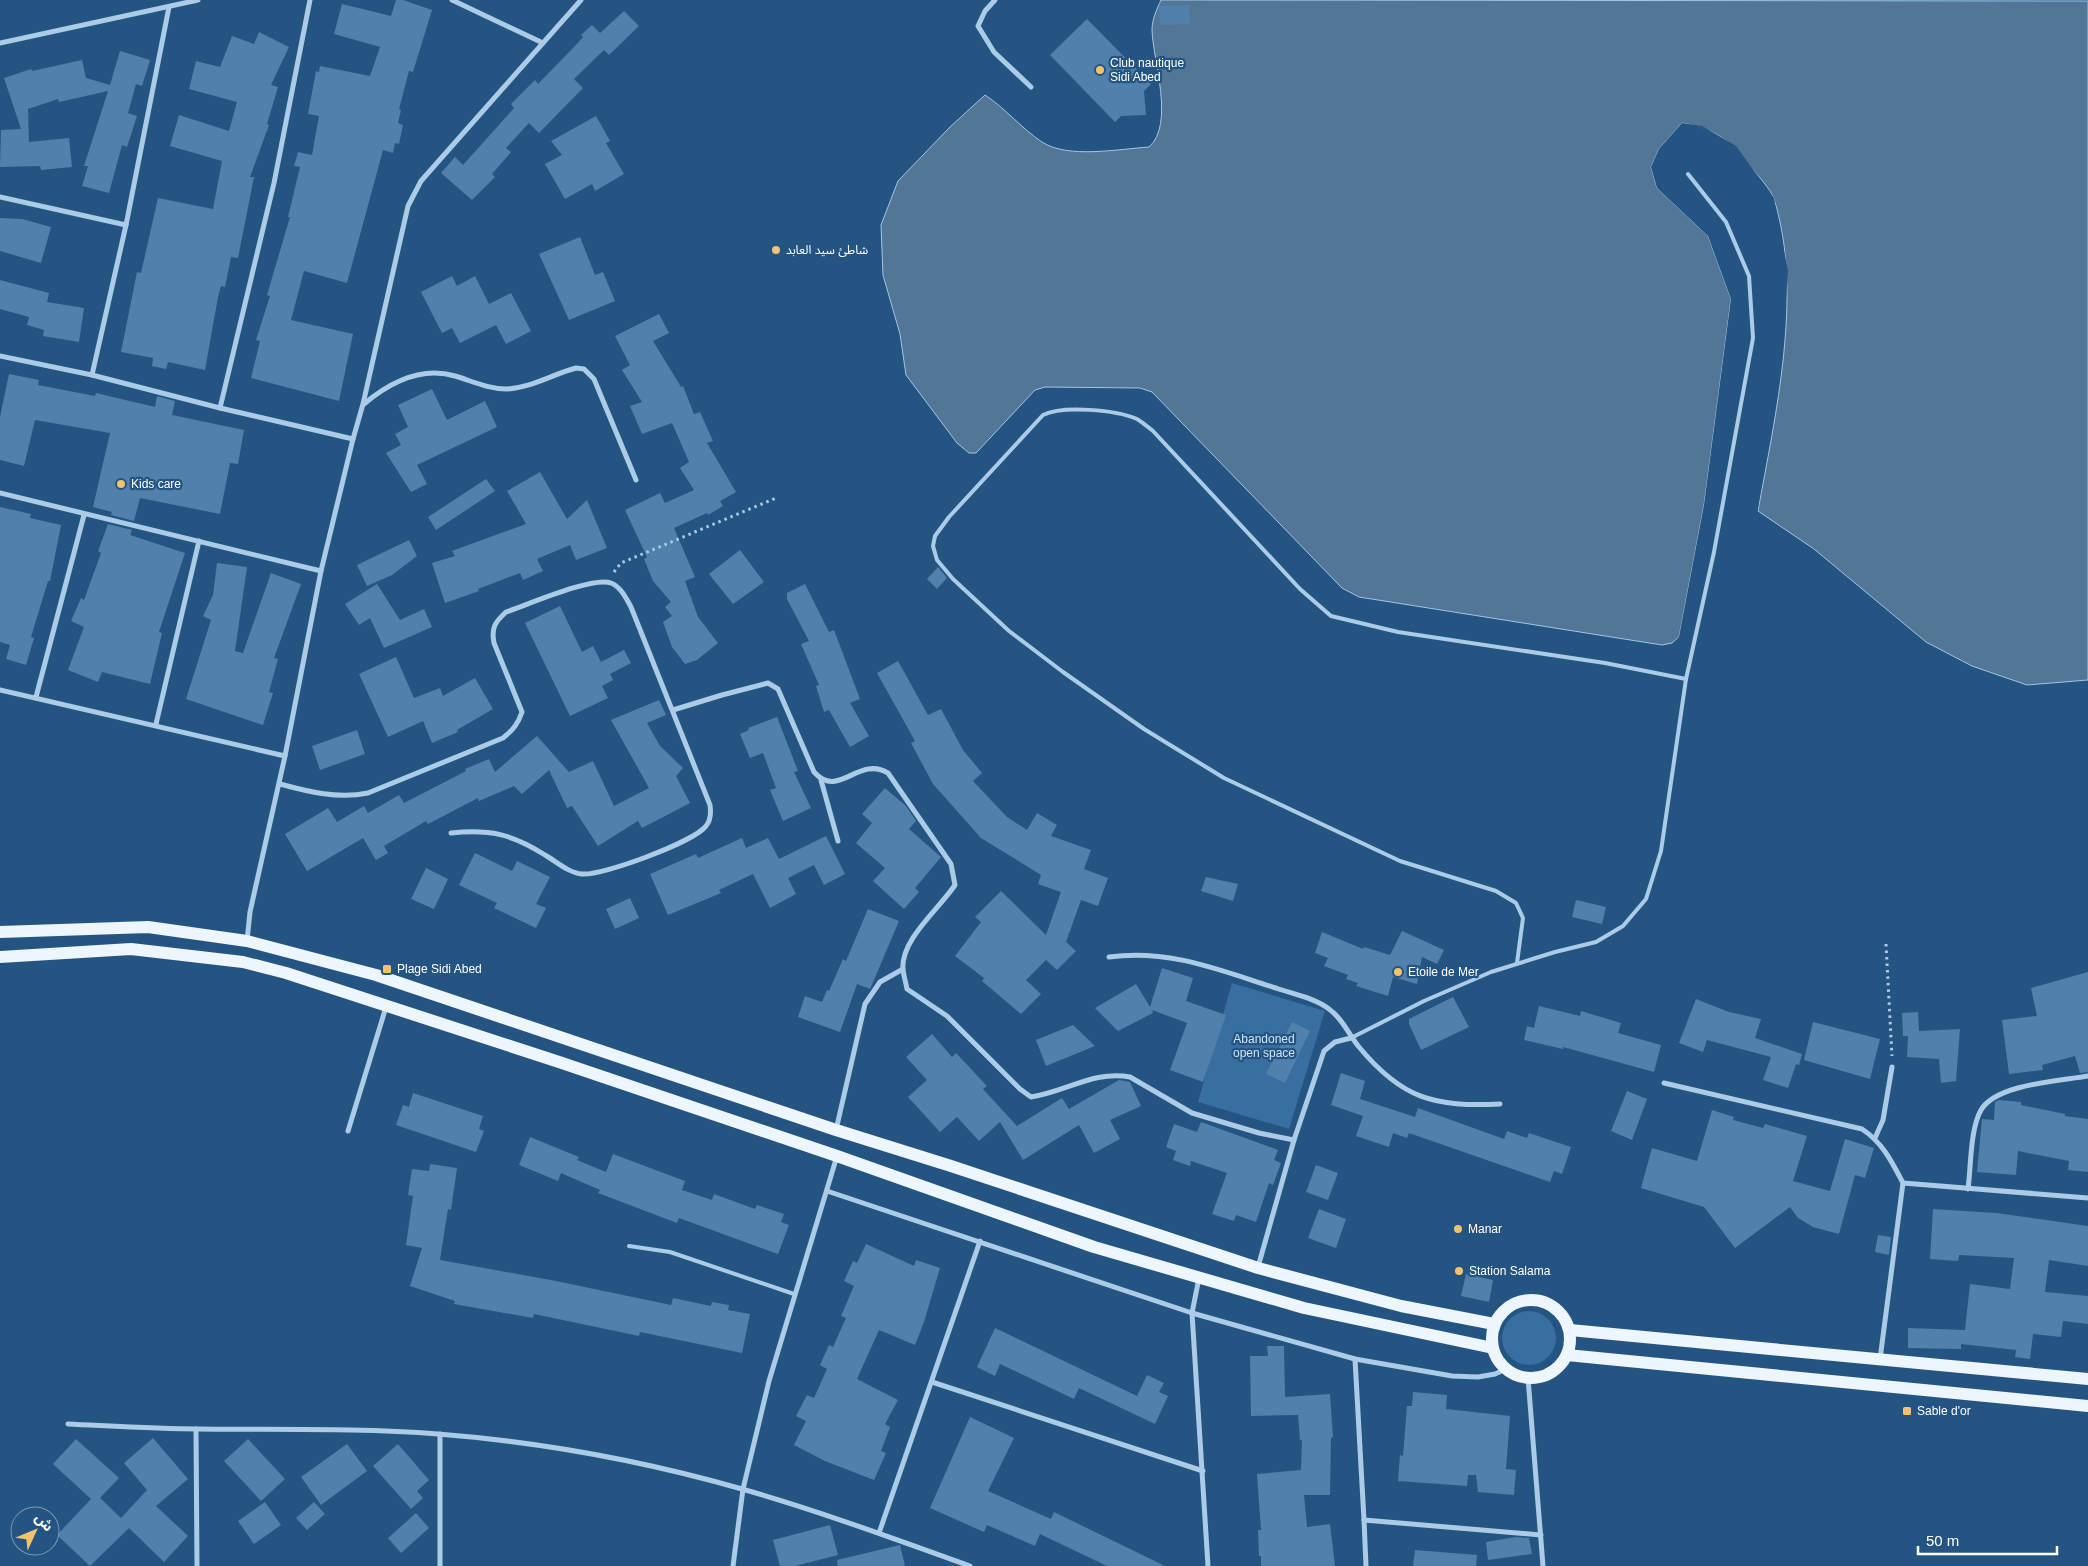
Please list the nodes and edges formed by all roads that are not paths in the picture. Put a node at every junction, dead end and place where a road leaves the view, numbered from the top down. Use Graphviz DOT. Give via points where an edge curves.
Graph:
graph roads {
  1 [pos="179,0"];
  2 [pos="198,0"];
  3 [pos="310,0"];
  4 [pos="452,0"];
  5 [pos="581,0"];
  6 [pos="995,0"];
  7 [pos="169,7"];
  8 [pos="0,42"];
  9 [pos="543,43"];
  10 [pos="1031,86"];
  11 [pos="1688,174"];
  12 [pos="0,197"];
  13 [pos="126,225"];
  14 [pos="0,356"];
  15 [pos="92,375"];
  16 [pos="364,404"];
  17 [pos="220,408"];
  18 [pos="353,438"];
  19 [pos="636,480"];
  20 [pos="0,493"];
  21 [pos="84,515"];
  22 [pos="199,541"];
  23 [pos="321,571"];
  24 [pos="1686,679"];
  25 [pos="0,690"];
  26 [pos="36,697"];
  27 [pos="674,710"];
  28 [pos="156,724"];
  29 [pos="285,756"];
  30 [pos="820,780"];
  31 [pos="280,784"];
  32 [pos="451,833"];
  33 [pos="838,841"];
  34 [pos="0,932"];
  35 [pos="247,941"];
  36 [pos="0,957"];
  37 [pos="1110,957"];
  38 [pos="1517,963"];
  39 [pos="903,969"];
  40 [pos="387,1004"];
  41 [pos="1351,1038"];
  42 [pos="1892,1067"];
  43 [pos="2088,1076"];
  44 [pos="1664,1082"];
  45 [pos="1500,1104"];
  46 [pos="836,1130"];
  47 [pos="348,1131"];
  48 [pos="1875,1138"];
  49 [pos="1294,1140"];
  50 [pos="837,1156"];
  51 [pos="1904,1184"];
  52 [pos="1968,1189"];
  53 [pos="827,1191"];
  54 [pos="2088,1198"];
  55 [pos="980,1241"];
  56 [pos="629,1246"];
  57 [pos="1258,1268"];
  58 [pos="1200,1278"];
  59 [pos="794,1294"];
  60 [pos="1192,1313"];
  61 [pos="1494,1324"];
  62 [pos="1570,1330"];
  63 [pos="1493,1348"];
  64 [pos="1567,1355"];
  65 [pos="1355,1359"];
  66 [pos="1880,1360"];
  67 [pos="1506,1369"];
  68 [pos="1528,1378"];
  69 [pos="2088,1379"];
  70 [pos="932,1382"];
  71 [pos="2088,1406"];
  72 [pos="68,1424"];
  73 [pos="196,1429"];
  74 [pos="440,1434"];
  75 [pos="1203,1471"];
  76 [pos="743,1489"];
  77 [pos="1364,1520"];
  78 [pos="879,1533"];
  79 [pos="1540,1535"];
  80 [pos="198,1566"];
  81 [pos="440,1566"];
  82 [pos="733,1566"];
  83 [pos="970,1566"];
  84 [pos="1208,1566"];
  85 [pos="1366,1566"];
  86 [pos="1543,1566"];
  1 -- 7 [label="lane"];
  2 -- 7 [label="street"];
  3 -- 17 [label="street" via="274,183"];
  4 -- 9 [label="street"];
  5 -- 9 [label="street"];
  6 -- 10 [label="street" via="978,26 994,52"];
  7 -- 8 [label="street"];
  7 -- 13 [label="street"];
  9 -- 16 [label="street" via="421,181 408,206"];
  11 -- 24 [label="lane" via="1726,222 1749,276 1753,338 1714,552"];
  12 -- 13 [label="street"];
  13 -- 15 [label="street"];
  14 -- 15 [label="street"];
  15 -- 17 [label="street"];
  16 -- 18 [label="street"];
  16 -- 19 [label="street" via="382,388 405,378 429,373 454,375 488,387 507,388 525,386 576,368 584,369 594,379"];
  17 -- 18 [label="street"];
  18 -- 23 [label="street"];
  20 -- 21 [label="street"];
  21 -- 22 [label="street"];
  21 -- 26 [label="street"];
  22 -- 23 [label="street"];
  22 -- 28 [label="street"];
  23 -- 29 [label="street"];
  24 -- 38 [label="lane" via="1661,851 1646,898 1623,926 1596,942"];
  24 -- 38 [label="lane" via="1605,663 1398,632 1331,616 1300,589 1153,431 1138,420 1123,415 1063,409 1043,415 935,536 933,546 938,560 953,579 1009,631 1144,729 1224,778 1400,861 1496,891 1516,903 1523,918"];
  25 -- 26 [label="street"];
  26 -- 28 [label="street"];
  27 -- 30 [label="street" via="768,683 778,689"];
  27 -- 31 [label="street" via="623,592 612,583 599,580 506,612 494,625 494,643 522,712 513,730 503,738 368,793 350,796 324,794"];
  27 -- 32 [label="street" via="711,812 708,825 697,834 605,872 582,874 572,872 511,837 495,832"];
  28 -- 29 [label="street"];
  29 -- 31 [label="street"];
  30 -- 33 [label="street"];
  30 -- 39 [label="street" via="837,782 869,768 879,768 888,773 951,864 954,886 914,936"];
  31 -- 35 [label="street" via="250,912"];
  34 -- 35 [label="main road" via="148,927"];
  35 -- 46 [label="main road" via="376,975"];
  36 -- 40 [label="main road" via="130,949 186,954 243,962"];
  37 -- 41 [label="street" via="1133,954 1196,962 1309,999 1328,1008 1345,1025"];
  38 -- 41 [label="lane" via="1424,1001"];
  39 -- 46 [label="street" via="880,982 865,1004"];
  39 -- 49 [label="street" via="907,989 947,1016 1020,1089 1031,1096 1043,1095 1090,1078 1119,1074 1130,1076 1192,1112 1259,1133"];
  40 -- 47 [label="street"];
  40 -- 50 [label="main road"];
  41 -- 45 [label="street" via="1380,1072 1408,1091 1435,1101"];
  41 -- 49 [label="street" via="1335,1042 1324,1052"];
  42 -- 48 [label="street" via="1883,1120"];
  43 -- 52 [label="street" via="2013,1089 1992,1098 1981,1110 1975,1126"];
  44 -- 48 [label="street" via="1862,1129"];
  46 -- 57 [label="main road"];
  48 -- 51 [label="street"];
  49 -- 57 [label="street"];
  50 -- 53 [label="street"];
  50 -- 58 [label="main road" via="1094,1247"];
  51 -- 52 [label="street"];
  51 -- 66 [label="street"];
  52 -- 54 [label="street"];
  53 -- 55 [label="street"];
  53 -- 59 [label="street"];
  55 -- 60 [label="street"];
  55 -- 70 [label="street"];
  56 -- 59 [label="lane" via="670,1252"];
  57 -- 61 [label="main road" via="1402,1306"];
  58 -- 60 [label="street"];
  58 -- 63 [label="main road" via="1304,1308"];
  59 -- 76 [label="street"];
  60 -- 65 [label="street"];
  60 -- 75 [label="street"];
  61 -- 62 [label="main road" via="1510,1305 1534,1299 1557,1309"];
  61 -- 63 [label="main road"];
  62 -- 64 [label="main road"];
  62 -- 66 [label="main road"];
  63 -- 67 [label="main road"];
  64 -- 68 [label="main road" via="1551,1372"];
  64 -- 71 [label="main road"];
  65 -- 67 [label="street" via="1452,1376 1478,1377"];
  65 -- 77 [label="street"];
  66 -- 69 [label="main road"];
  67 -- 68 [label="main road"];
  68 -- 79 [label="street"];
  70 -- 75 [label="street"];
  70 -- 78 [label="street"];
  72 -- 73 [label="street"];
  73 -- 74 [label="street" via="345,1429"];
  73 -- 80 [label="street"];
  74 -- 76 [label="street" via="571,1450"];
  74 -- 81 [label="street"];
  75 -- 84 [label="street"];
  76 -- 78 [label="street"];
  76 -- 82 [label="street"];
  77 -- 79 [label="street"];
  77 -- 85 [label="street"];
  78 -- 83 [label="street"];
  79 -- 86 [label="street"];
}
